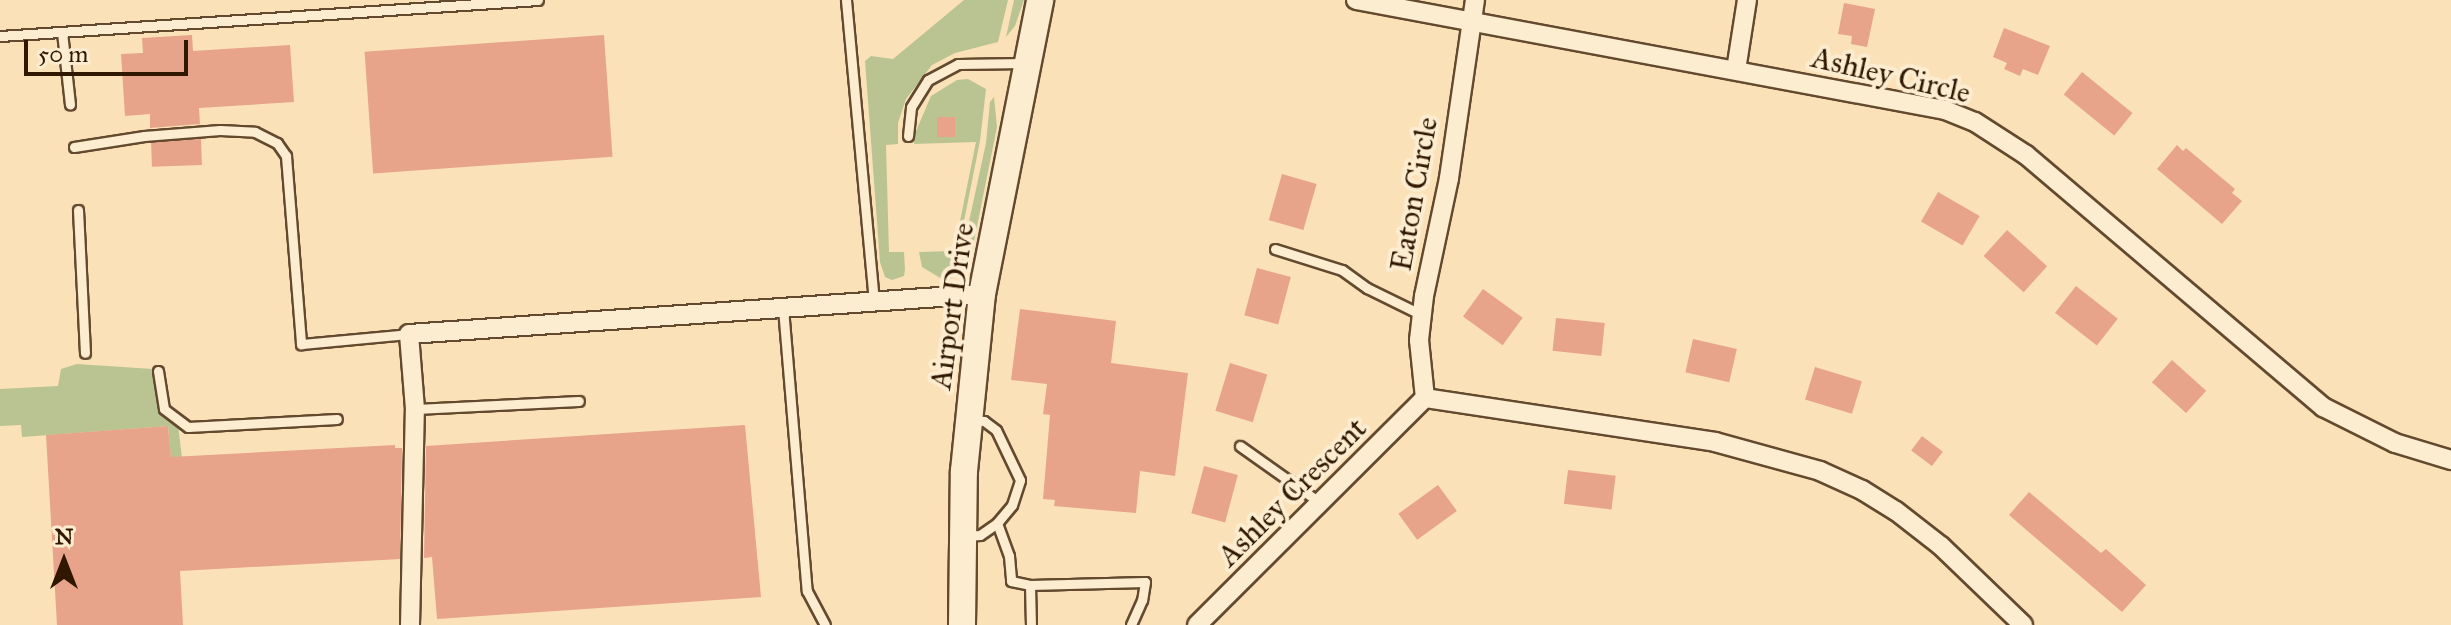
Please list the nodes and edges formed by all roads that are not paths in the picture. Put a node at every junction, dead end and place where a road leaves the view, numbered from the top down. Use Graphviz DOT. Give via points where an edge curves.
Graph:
graph roads {
  1 [pos="538,0"];
  2 [pos="846,0"];
  3 [pos="1040,0"];
  4 [pos="1356,0"];
  5 [pos="1475,0"];
  6 [pos="1747,0"];
  7 [pos="1471,22"];
  8 [pos="62,32"];
  9 [pos="0,36"];
  10 [pos="1028,63"];
  11 [pos="1736,70"];
  12 [pos="70,105"];
  13 [pos="908,136"];
  14 [pos="74,147"];
  15 [pos="78,210"];
  16 [pos="1275,249"];
  17 [pos="982,294"];
  18 [pos="874,302"];
  19 [pos="783,308"];
  20 [pos="1422,315"];
  21 [pos="409,334"];
  22 [pos="85,353"];
  23 [pos="158,371"];
  24 [pos="1425,398"];
  25 [pos="579,401"];
  26 [pos="415,409"];
  27 [pos="337,419"];
  28 [pos="968,420"];
  29 [pos="1240,446"];
  30 [pos="2451,460"];
  31 [pos="1319,502"];
  32 [pos="997,523"];
  33 [pos="963,536"];
  34 [pos="1030,585"];
  35 [pos="410,625"];
  36 [pos="825,625"];
  37 [pos="962,625"];
  38 [pos="1031,625"];
  39 [pos="1131,625"];
  40 [pos="1197,625"];
  41 [pos="2023,625"];
  1 -- 8 [label="lane"];
  2 -- 18 [label="lane"];
  3 -- 10 [label="street, Airport Drive"];
  4 -- 7 [label="street, Ashley Circle"];
  5 -- 7 [label="street, Eaton Circle"];
  6 -- 11 [label="street"];
  7 -- 11 [label="street, Ashley Circle"];
  7 -- 20 [label="street, Eaton Circle" via="1449,178"];
  8 -- 9 [label="lane"];
  8 -- 12 [label="lane"];
  10 -- 13 [label="lane" via="958,64 928,80 911,107"];
  10 -- 17 [label="street, Airport Drive"];
  11 -- 30 [label="street, Ashley Circle" via="1945,110 1975,122 2026,155 2323,407 2395,443"];
  14 -- 21 [label="lane" via="220,130 255,132 277,143 286,156 301,344"];
  15 -- 22 [label="lane"];
  16 -- 20 [label="lane" via="1342,270"];
  17 -- 18 [label="street"];
  17 -- 28 [label="street, Airport Drive"];
  18 -- 19 [label="street"];
  19 -- 21 [label="street"];
  19 -- 36 [label="lane" via="807,591"];
  20 -- 24 [label="street, Eaton Circle"];
  21 -- 26 [label="street"];
  23 -- 27 [label="lane" via="164,409 188,427"];
  24 -- 31 [label="street, Ashley Crescent"];
  24 -- 41 [label="street" via="1715,442 1820,471 1896,511"];
  25 -- 26 [label="lane"];
  26 -- 35 [label="street"];
  28 -- 32 [label="lane" via="990,423 1019,474 1016,496"];
  28 -- 33 [label="street, Airport Drive"];
  29 -- 31 [label="lane"];
  31 -- 40 [label="street, Ashley Crescent"];
  32 -- 33 [label="lane" via="980,535"];
  32 -- 34 [label="lane" via="1011,581"];
  33 -- 37 [label="street, Airport Drive"];
  34 -- 38 [label="lane"];
  34 -- 39 [label="lane" via="1145,582"];
}
